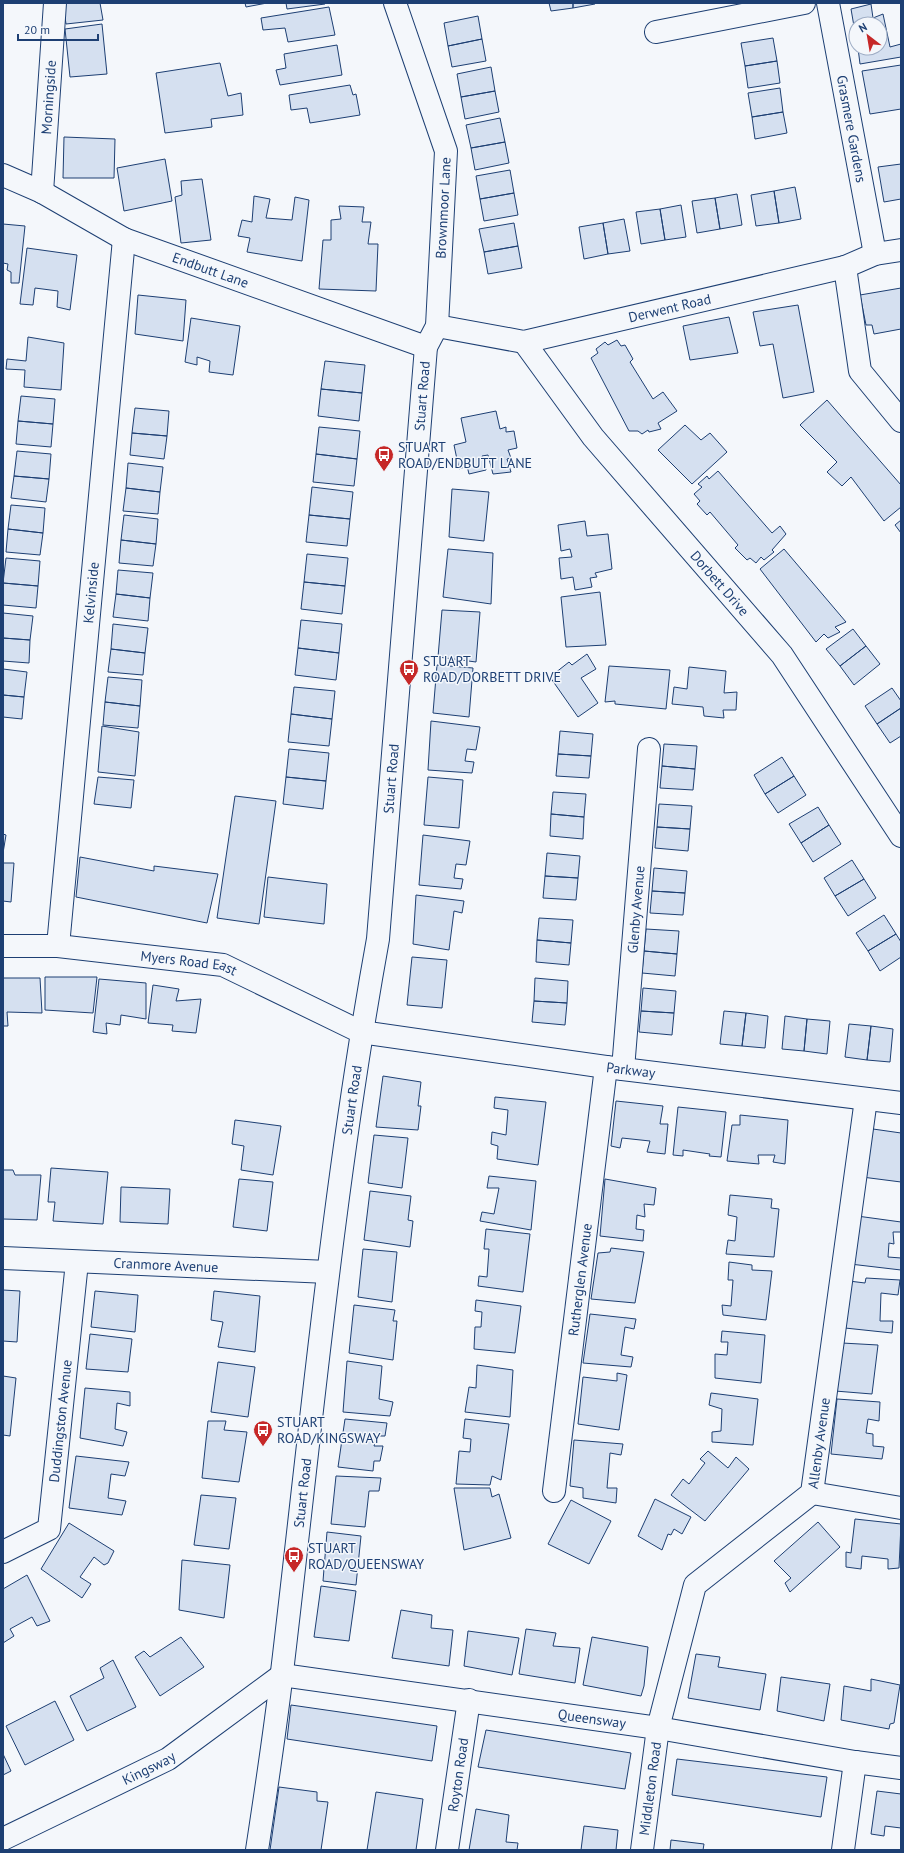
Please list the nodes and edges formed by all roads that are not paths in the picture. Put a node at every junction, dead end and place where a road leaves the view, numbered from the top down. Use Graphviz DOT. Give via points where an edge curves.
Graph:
graph roads {
  1 [pos="55,3"];
  2 [pos="395,3"];
  3 [pos="804,3"];
  4 [pos="828,3"];
  5 [pos="656,32"];
  6 [pos="3,175"];
  7 [pos="42,192"];
  8 [pos="124,239"];
  9 [pos="901,250"];
  10 [pos="875,254"];
  11 [pos="845,267"];
  12 [pos="437,326"];
  13 [pos="524,342"];
  14 [pos="426,347"];
  15 [pos="901,421"];
  16 [pos="649,749"];
  17 [pos="901,836"];
  18 [pos="3,946"];
  19 [pos="58,946"];
  20 [pos="361,1032"];
  21 [pos="615,1068"];
  22 [pos="866,1099"];
  23 [pos="901,1102"];
  24 [pos="3,1258"];
  25 [pos="76,1262"];
  26 [pos="328,1272"];
  27 [pos="554,1491"];
  28 [pos="812,1493"];
  29 [pos="901,1508"];
  30 [pos="3,1552"];
  31 [pos="282,1675"];
  32 [pos="469,1700"];
  33 [pos="658,1728"];
  34 [pos="855,1762"];
  35 [pos="901,1768"];
  36 [pos="3,1839"];
  37 [pos="257,1850"];
  38 [pos="447,1850"];
  39 [pos="642,1850"];
  40 [pos="843,1850"];
  1 -- 7 [label="street, Morningside"];
  2 -- 12 [label="street, Brownmoor Lane" via="446,151"];
  3 -- 5 [label="street"];
  4 -- 10 [label="street, Grasmere Gardens"];
  6 -- 7 [label="street, Endbutt Lane"];
  7 -- 8 [label="street, Endbutt Lane"];
  8 -- 14 [label="street, Endbutt Lane"];
  8 -- 19 [label="street, Kelvinside"];
  9 -- 10 [label="street, Derwent Road"];
  10 -- 11 [label="street, Derwent Road"];
  11 -- 13 [label="street, Derwent Road"];
  11 -- 15 [label="street" via="860,371"];
  12 -- 13 [label="street, Derwent Road"];
  12 -- 14 [label="street, Brownmoor Lane"];
  13 -- 17 [label="street, Dorbett Drive" via="592,437 782,655"];
  14 -- 20 [label="street, Stuart Road" via="378,939"];
  16 -- 21 [label="street, Glenby Avenue"];
  18 -- 19 [label="street, Myers Road East"];
  19 -- 20 [label="street, Myers Road East" via="223,965"];
  20 -- 21 [label="street, Parkway"];
  20 -- 26 [label="street, Stuart Road"];
  21 -- 22 [label="street, Parkway"];
  21 -- 27 [label="street, Rutherglen Avenue"];
  22 -- 23 [label="street, Parkway"];
  22 -- 28 [label="street, Allenby Avenue"];
  24 -- 25 [label="street, Cranmore Avenue"];
  25 -- 26 [label="street, Cranmore Avenue"];
  25 -- 30 [label="street, Duddingston Avenue" via="49,1530"];
  26 -- 31 [label="street, Stuart Road"];
  28 -- 29 [label="street"];
  28 -- 33 [label="street, Allenby Avenue" via="695,1585"];
  31 -- 32 [label="street, Queensway"];
  31 -- 36 [label="street, Kingsway" via="168,1759"];
  31 -- 37 [label="street, Stuart Road"];
  32 -- 33 [label="street, Queensway"];
  32 -- 38 [label="street, Royton Road"];
  33 -- 34 [label="street, Queensway"];
  33 -- 39 [label="street, Middleton Road"];
  34 -- 35 [label="street, Queensway"];
  34 -- 40 [label="street"];
}
